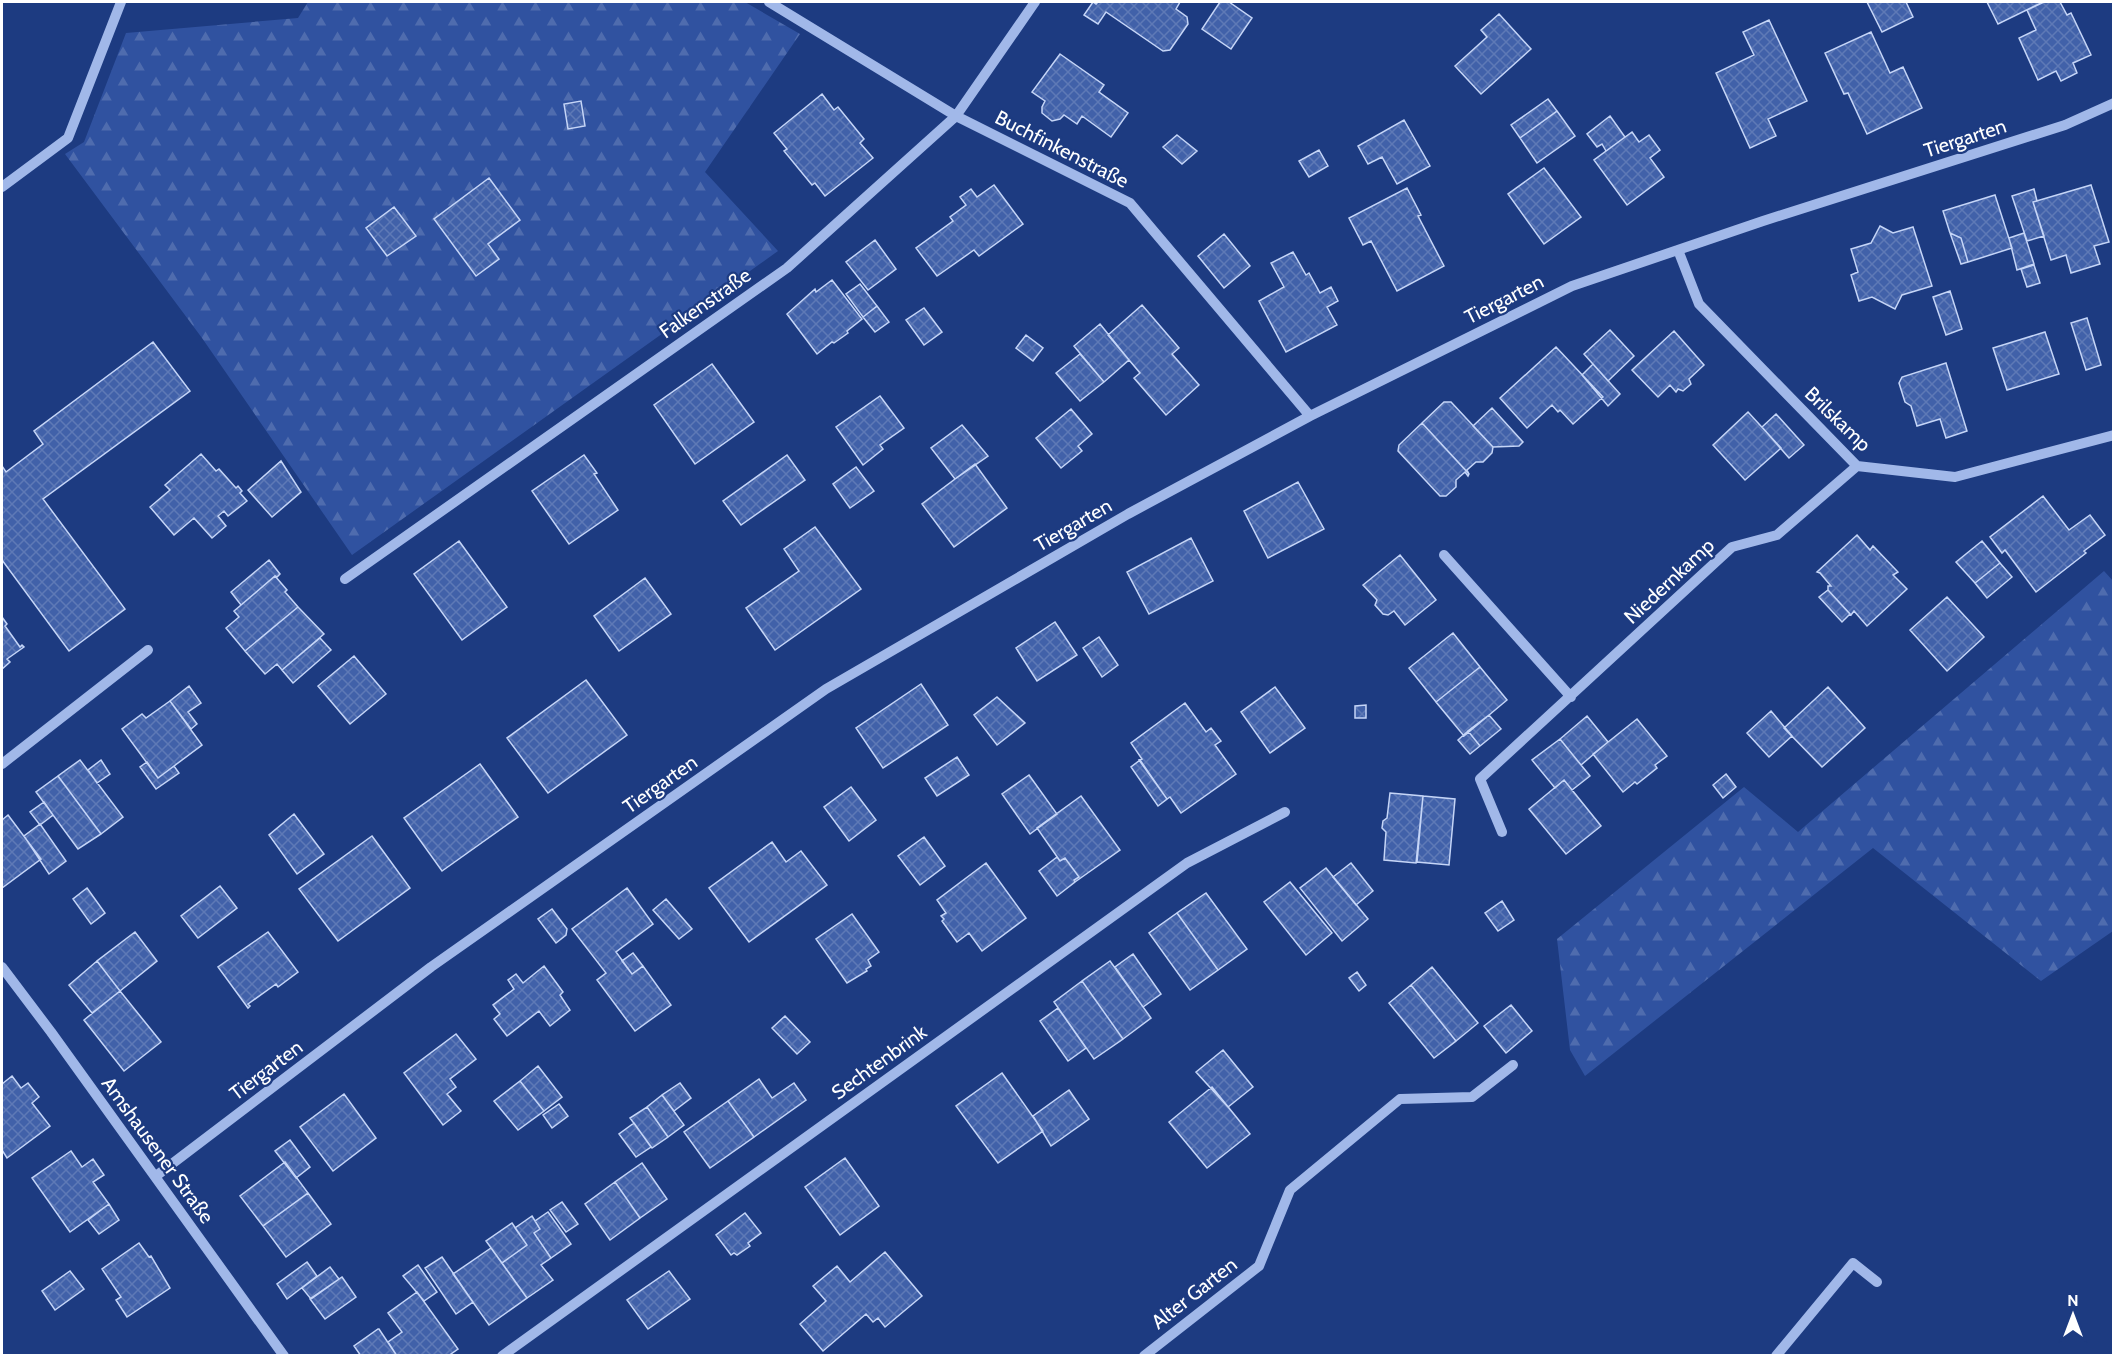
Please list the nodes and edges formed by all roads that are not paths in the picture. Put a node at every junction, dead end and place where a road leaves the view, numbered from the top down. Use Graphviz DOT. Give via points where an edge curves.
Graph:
graph roads {
  1 [pos="121,2"];
  2 [pos="769,2"];
  3 [pos="1035,2"];
  4 [pos="2114,103"];
  5 [pos="956,116"];
  6 [pos="2,187"];
  7 [pos="1678,250"];
  8 [pos="1310,416"];
  9 [pos="2114,435"];
  10 [pos="1857,466"];
  11 [pos="1444,555"];
  12 [pos="345,579"];
  13 [pos="148,650"];
  14 [pos="1571,697"];
  15 [pos="2,764"];
  16 [pos="1285,812"];
  17 [pos="1502,832"];
  18 [pos="2,967"];
  19 [pos="1513,1065"];
  20 [pos="156,1176"];
  21 [pos="1876,1282"];
  22 [pos="284,1356"];
  23 [pos="502,1356"];
  24 [pos="1144,1356"];
  25 [pos="1776,1356"];
  1 -- 6 [label="street" via="68,138"];
  2 -- 5 [label="street, Buchfinkenstraße"];
  3 -- 5 [label="street, Falkenstraße"];
  4 -- 7 [label="street, Tiergarten" via="2065,125"];
  5 -- 8 [label="street, Buchfinkenstraße" via="1130,203"];
  5 -- 12 [label="street, Falkenstraße" via="787,268"];
  7 -- 8 [label="street, Tiergarten" via="1572,286"];
  7 -- 10 [label="street, Brilskamp" via="1699,304"];
  8 -- 20 [label="street, Tiergarten" via="1128,514 826,689 431,967"];
  9 -- 10 [label="street, Brilskamp" via="1955,477"];
  10 -- 14 [label="street, Niedernkamp" via="1777,535 1732,547"];
  11 -- 14 [label="street"];
  13 -- 15 [label="street"];
  14 -- 17 [label="street, Niedernkamp" via="1479,779"];
  16 -- 23 [label="street, Sechtenbrink" via="1186,863"];
  18 -- 20 [label="street, Amshausener Straße"];
  19 -- 24 [label="street, Alter Garten" via="1472,1096 1400,1099 1290,1190 1259,1266"];
  20 -- 22 [label="street, Amshausener Straße"];
  21 -- 25 [label="street" via="1853,1263"];
}
